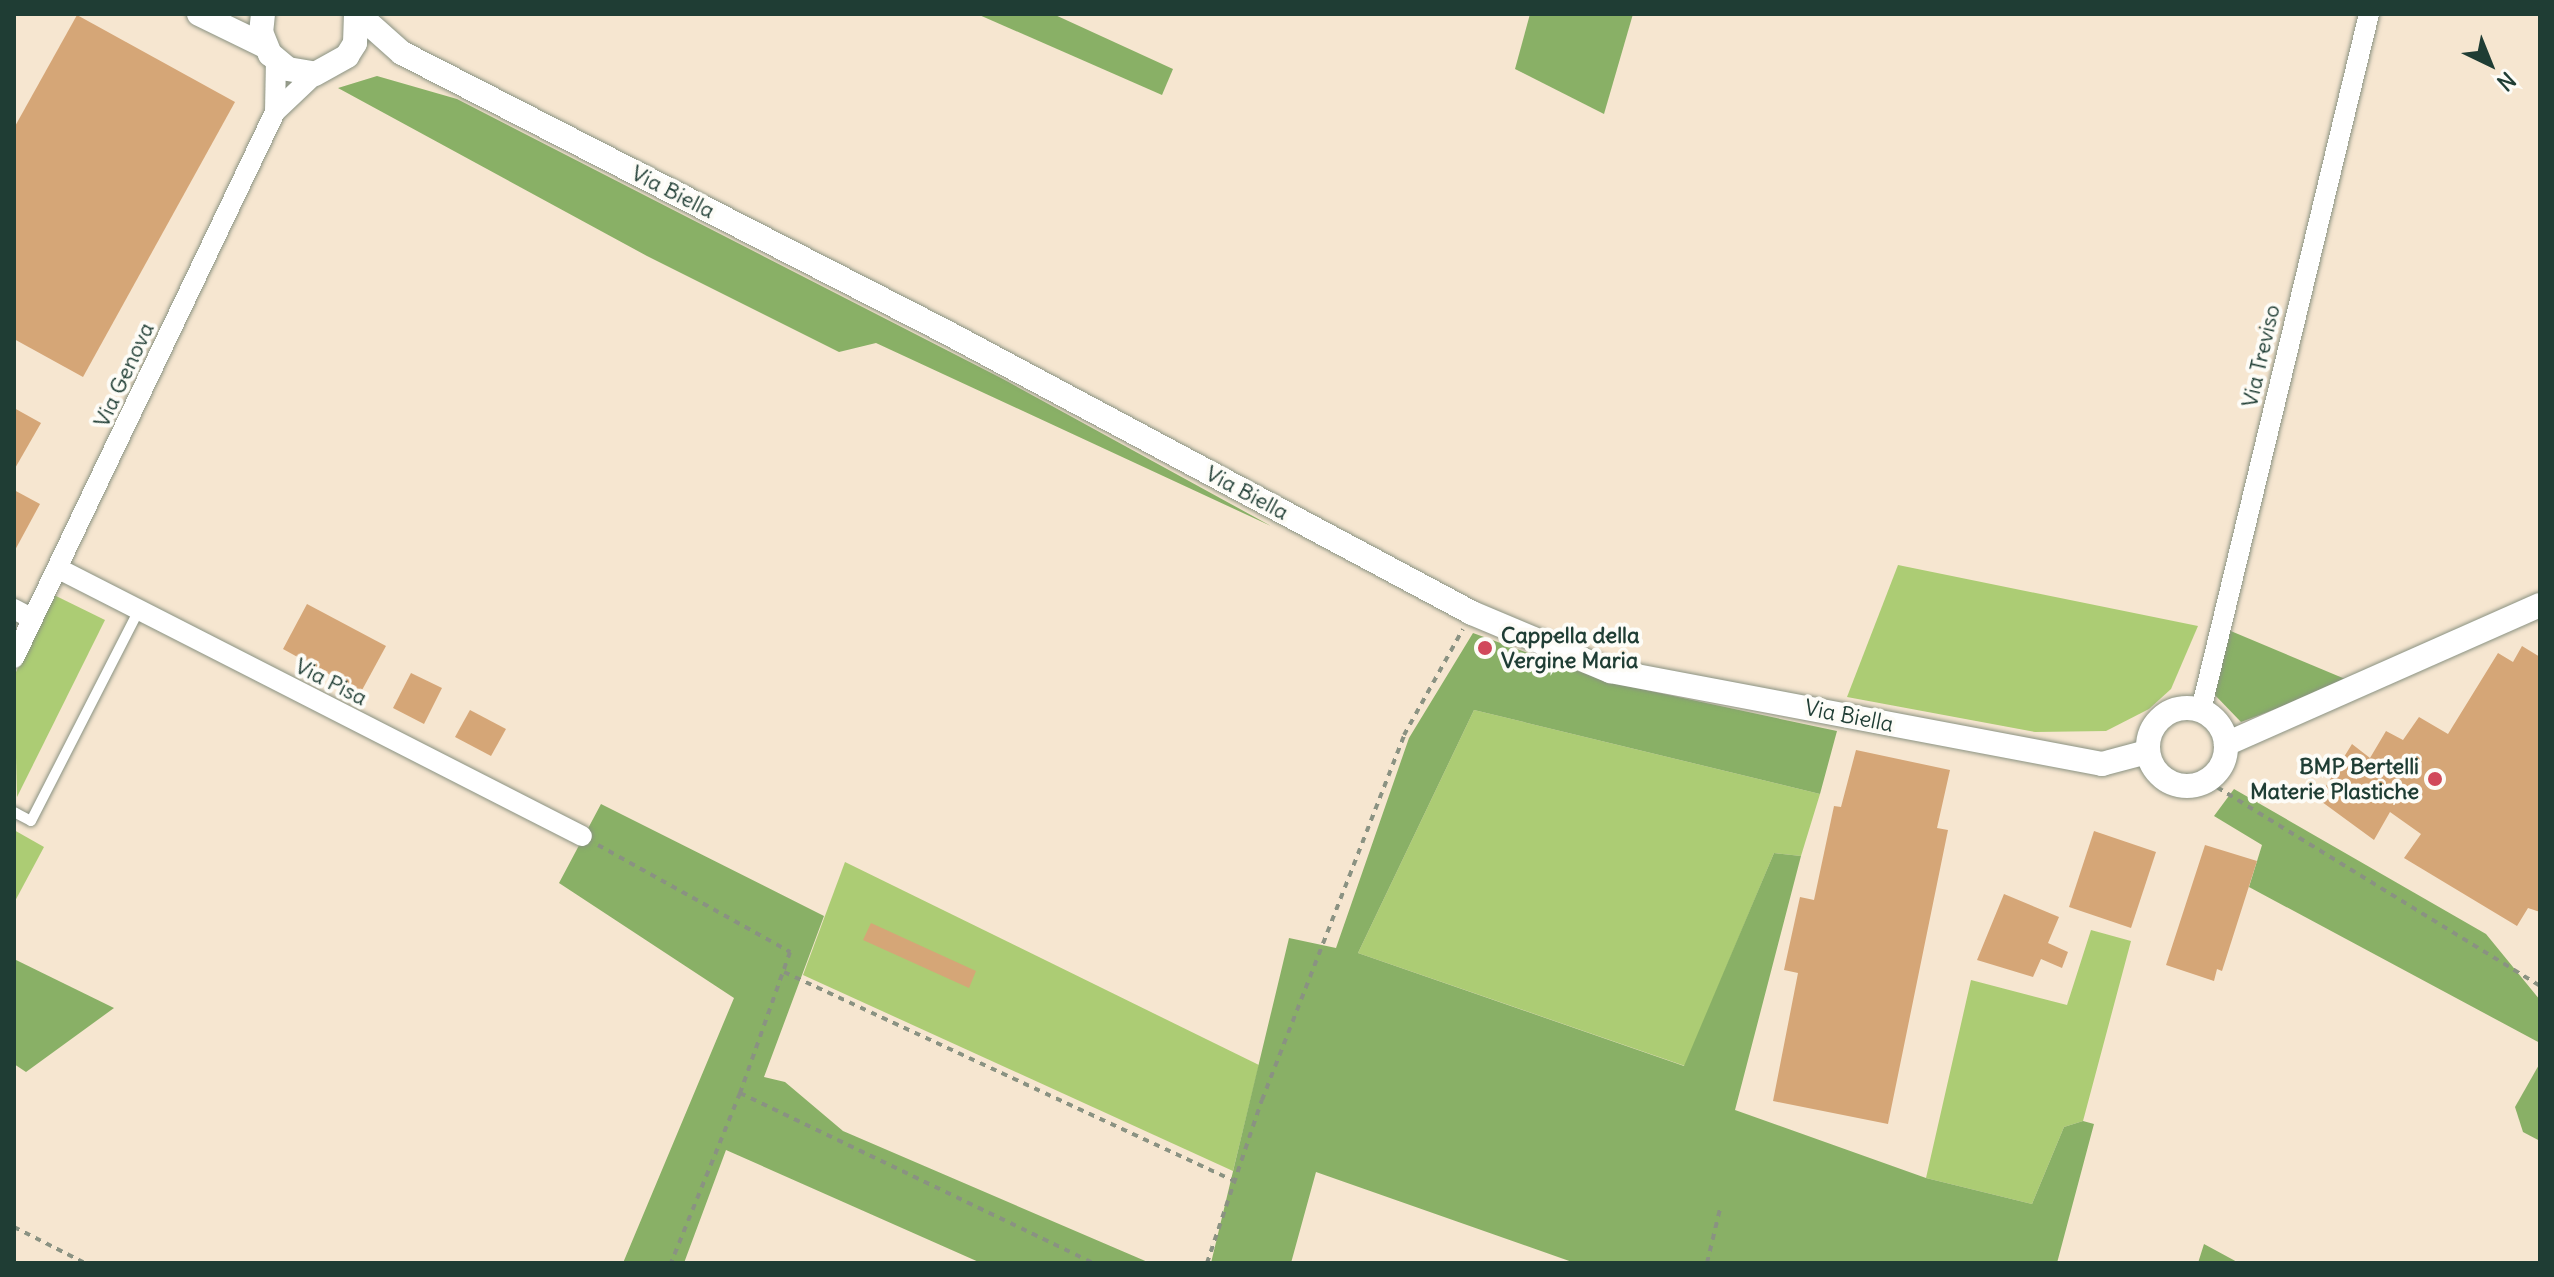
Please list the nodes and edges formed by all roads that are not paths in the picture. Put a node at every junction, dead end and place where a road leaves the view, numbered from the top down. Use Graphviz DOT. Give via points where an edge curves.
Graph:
graph roads {
  1 [pos="199,14"];
  2 [pos="263,14"];
  3 [pos="357,14"];
  4 [pos="2369,14"];
  5 [pos="402,53"];
  6 [pos="271,54"];
  7 [pos="347,56"];
  8 [pos="315,74"];
  9 [pos="275,112"];
  10 [pos="59,569"];
  11 [pos="2540,605"];
  12 [pos="14,609"];
  13 [pos="139,610"];
  14 [pos="33,619"];
  15 [pos="14,658"];
  16 [pos="2201,710"];
  17 [pos="2226,744"];
  18 [pos="2147,752"];
  19 [pos="14,812"];
  20 [pos="582,836"];
  1 -- 6 [label="street"];
  2 -- 6 [label="street"];
  3 -- 5 [label="street, Via Biella"];
  3 -- 7 [label="street" via="355,43"];
  4 -- 16 [label="street, Via Treviso"];
  5 -- 7 [label="street"];
  5 -- 18 [label="street, Via Biella" via="946,332 1472,613 1610,671 2102,764"];
  6 -- 8 [label="street" via="288,69"];
  6 -- 9 [label="street, Via Genova"];
  7 -- 8 [label="street"];
  8 -- 9 [label="street, Via Genova"];
  9 -- 10 [label="street, Via Genova"];
  10 -- 13 [label="street, Via Pisa"];
  10 -- 14 [label="street, Via Genova"];
  11 -- 17 [label="street"];
  12 -- 14 [label="street"];
  13 -- 19 [label="lane" via="31,821"];
  13 -- 20 [label="street, Via Pisa"];
  14 -- 15 [label="street, Via Genova"];
  16 -- 17 [label="street" via="2218,724"];
  16 -- 18 [label="street" via="2174,709 2162,716 2148,738"];
  17 -- 18 [label="street" via="2222,765 2207,781 2182,786 2169,783 2151,765"];
}
